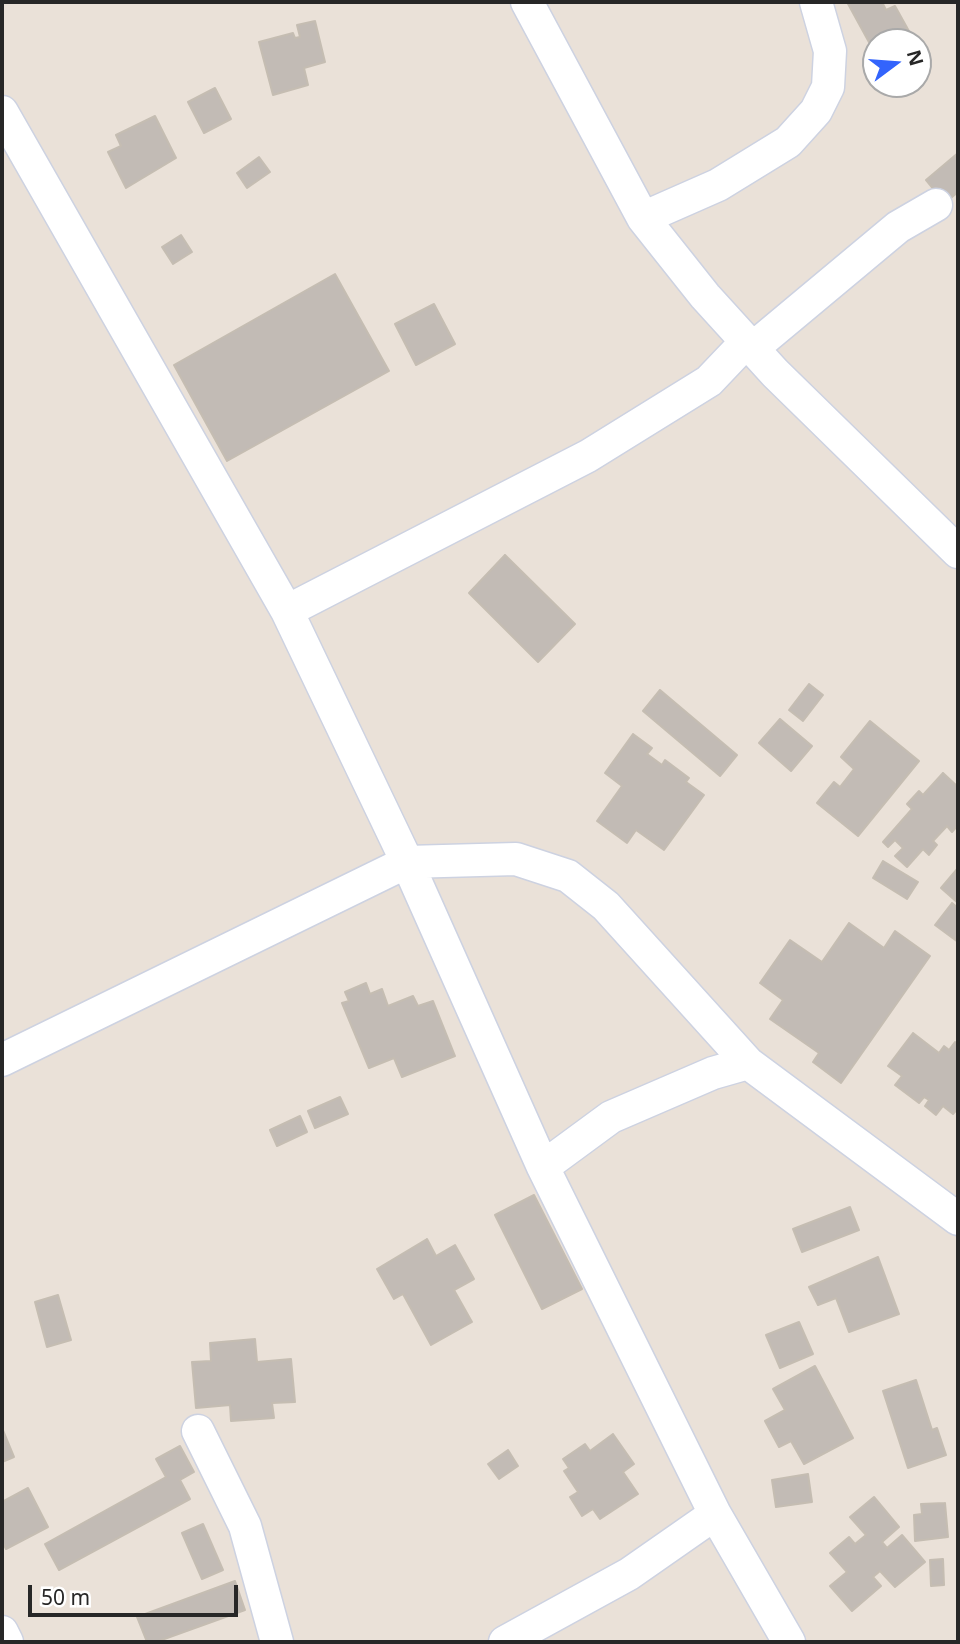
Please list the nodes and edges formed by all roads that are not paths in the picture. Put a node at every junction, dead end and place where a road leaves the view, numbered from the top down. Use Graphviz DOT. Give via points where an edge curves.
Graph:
graph roads {
  1 [pos="527,2"];
  2 [pos="816,2"];
  3 [pos="2,112"];
  4 [pos="936,205"];
  5 [pos="643,218"];
  6 [pos="750,345"];
  7 [pos="958,552"];
  8 [pos="287,611"];
  9 [pos="407,862"];
  10 [pos="2,1060"];
  11 [pos="748,1063"];
  12 [pos="543,1167"];
  13 [pos="958,1219"];
  14 [pos="198,1431"];
  15 [pos="715,1514"];
  16 [pos="2,1632"];
  17 [pos="6,1642"];
  18 [pos="277,1642"];
  19 [pos="505,1642"];
  20 [pos="789,1642"];
  1 -- 5 [label="street"];
  2 -- 5 [label="street" via="830,51 828,87 816,111 788,142 730,178"];
  3 -- 8 [label="street"];
  4 -- 6 [label="street" via="898,227"];
  5 -- 6 [label="street"];
  6 -- 7 [label="street"];
  6 -- 8 [label="street" via="709,381 588,456"];
  8 -- 9 [label="street"];
  9 -- 10 [label="street"];
  9 -- 11 [label="street" via="516,859 568,876 606,906"];
  9 -- 12 [label="street"];
  11 -- 12 [label="street" via="713,1073 611,1117"];
  11 -- 13 [label="street"];
  12 -- 15 [label="street"];
  14 -- 18 [label="street" via="245,1526"];
  15 -- 19 [label="street" via="629,1574"];
  15 -- 20 [label="street"];
  16 -- 17 [label="street"];
}
